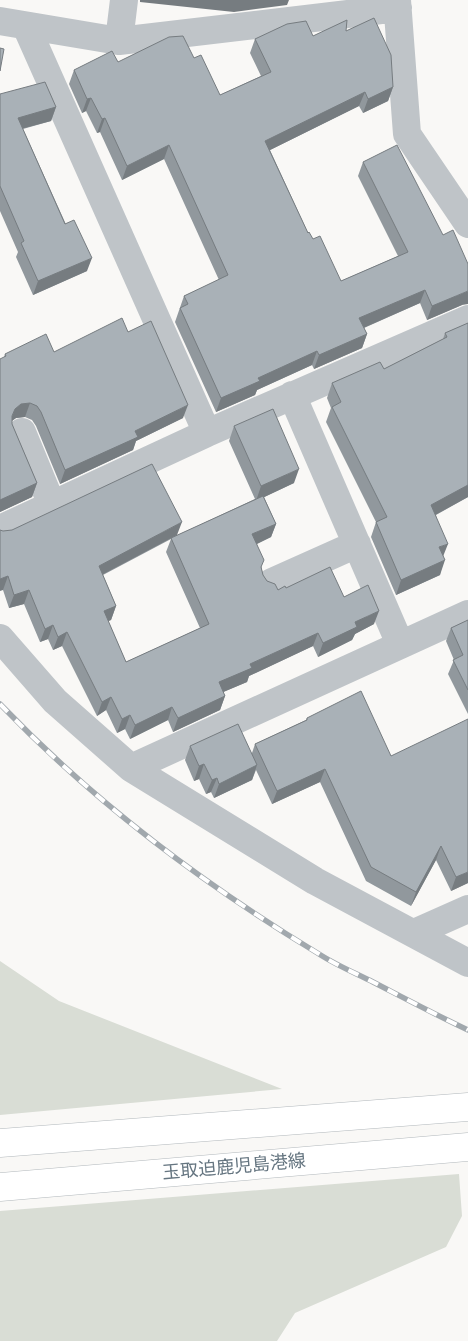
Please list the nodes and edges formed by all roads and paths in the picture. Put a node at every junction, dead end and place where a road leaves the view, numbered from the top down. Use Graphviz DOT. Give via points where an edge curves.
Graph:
graph roads {
  1 [pos="124,0"];
  2 [pos="398,4"];
  3 [pos="13,23"];
  4 [pos="119,41"];
  5 [pos="468,224"];
  6 [pos="468,319"];
  7 [pos="292,395"];
  8 [pos="22,432"];
  9 [pos="207,433"];
  10 [pos="52,505"];
  11 [pos="0,529"];
  12 [pos="357,544"];
  13 [pos="272,582"];
  14 [pos="468,614"];
  15 [pos="0,638"];
  16 [pos="400,644"];
  17 [pos="131,768"];
  18 [pos="468,909"];
  19 [pos="414,933"];
  20 [pos="468,963"];
  21 [pos="468,1107"];
  22 [pos="0,1143"];
  23 [pos="468,1147"];
  24 [pos="0,1187"];
  1 -- 4 [label="street"];
  2 -- 4 [label="street"];
  2 -- 5 [label="street" via="406,134"];
  3 -- 4 [label="street"];
  3 -- 9 [label="street"];
  6 -- 7 [label="street"];
  7 -- 9 [label="street"];
  7 -- 12 [label="street"];
  8 -- 10 [label="street"];
  9 -- 10 [label="street"];
  10 -- 11 [label="street"];
  12 -- 13 [label="street"];
  12 -- 16 [label="street"];
  14 -- 16 [label="street"];
  15 -- 17 [label="street" via="55,701"];
  16 -- 17 [label="street"];
  17 -- 19 [label="street" via="315,881"];
  18 -- 19 [label="street"];
  19 -- 20 [label="street"];
  21 -- 22 [label="main road"];
  23 -- 24 [label="main road, 玉取迫鹿児島港線"];
}
